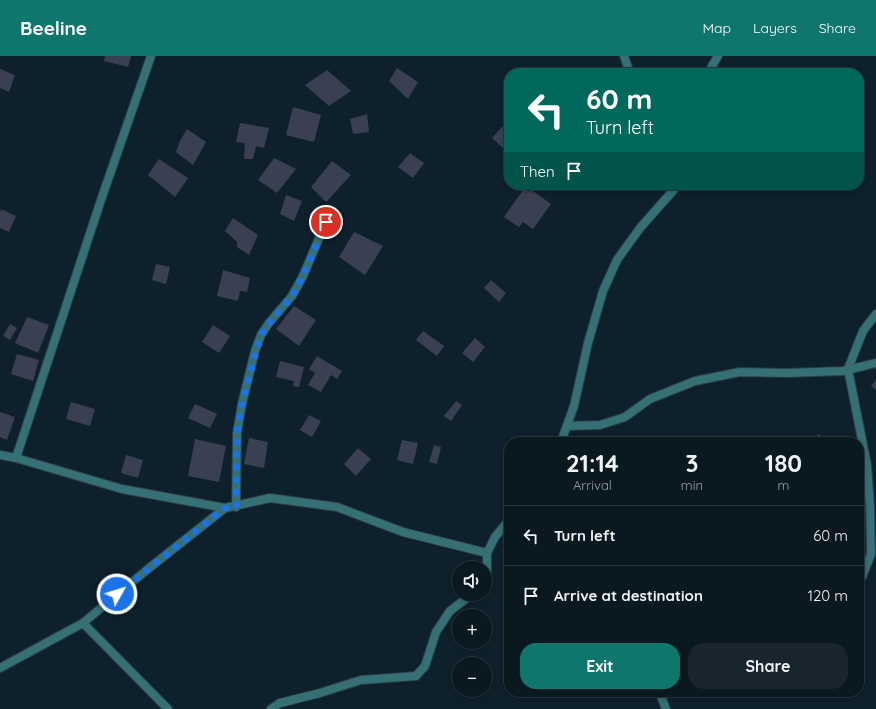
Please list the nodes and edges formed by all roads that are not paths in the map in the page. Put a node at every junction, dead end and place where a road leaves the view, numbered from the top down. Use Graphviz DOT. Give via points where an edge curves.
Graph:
graph roads {
  1 [pos="151,56"];
  2 [pos="624,56"];
  3 [pos="718,56"];
  4 [pos="628,68"];
  5 [pos="711,68"];
  6 [pos="674,190"];
  7 [pos="326,222"];
  8 [pos="876,314"];
  9 [pos="876,363"];
  10 [pos="848,369"];
  11 [pos="567,426"];
  12 [pos="563,437"];
  13 [pos="861,437"];
  14 [pos="864,450"];
  15 [pos="0,455"];
  16 [pos="16,458"];
  17 [pos="236,507"];
  18 [pos="225,508"];
  19 [pos="504,526"];
  20 [pos="487,553"];
  21 [pos="487,561"];
  22 [pos="864,572"];
  23 [pos="463,601"];
  24 [pos="83,623"];
  25 [pos="0,668"];
  26 [pos="661,697"];
  27 [pos="168,709"];
  28 [pos="271,709"];
  29 [pos="666,709"];
  1 -- 16 [label="street"];
  2 -- 4 [label="street"];
  3 -- 5 [label="street"];
  6 -- 11 [label="street" via="640,228 617,260 603,291"];
  7 -- 17 [label="street" via="292,296 261,335 242,404 237,433"];
  8 -- 10 [label="street" via="863,331"];
  9 -- 10 [label="street"];
  10 -- 11 [label="street" via="787,373 740,372 696,381 650,399 625,417 600,425"];
  10 -- 13 [label="street"];
  11 -- 12 [label="street"];
  14 -- 22 [label="street" via="870,506 871,554"];
  15 -- 16 [label="street"];
  16 -- 18 [label="street" via="122,489"];
  17 -- 18 [label="street"];
  17 -- 20 [label="street" via="270,498 337,508 403,532"];
  18 -- 24 [label="street"];
  19 -- 20 [label="street"];
  20 -- 21 [label="street"];
  23 -- 28 [label="street" via="450,611 436,632 425,666 416,676 361,680 280,703"];
  24 -- 25 [label="street"];
  24 -- 27 [label="street"];
  26 -- 29 [label="street"];
}
